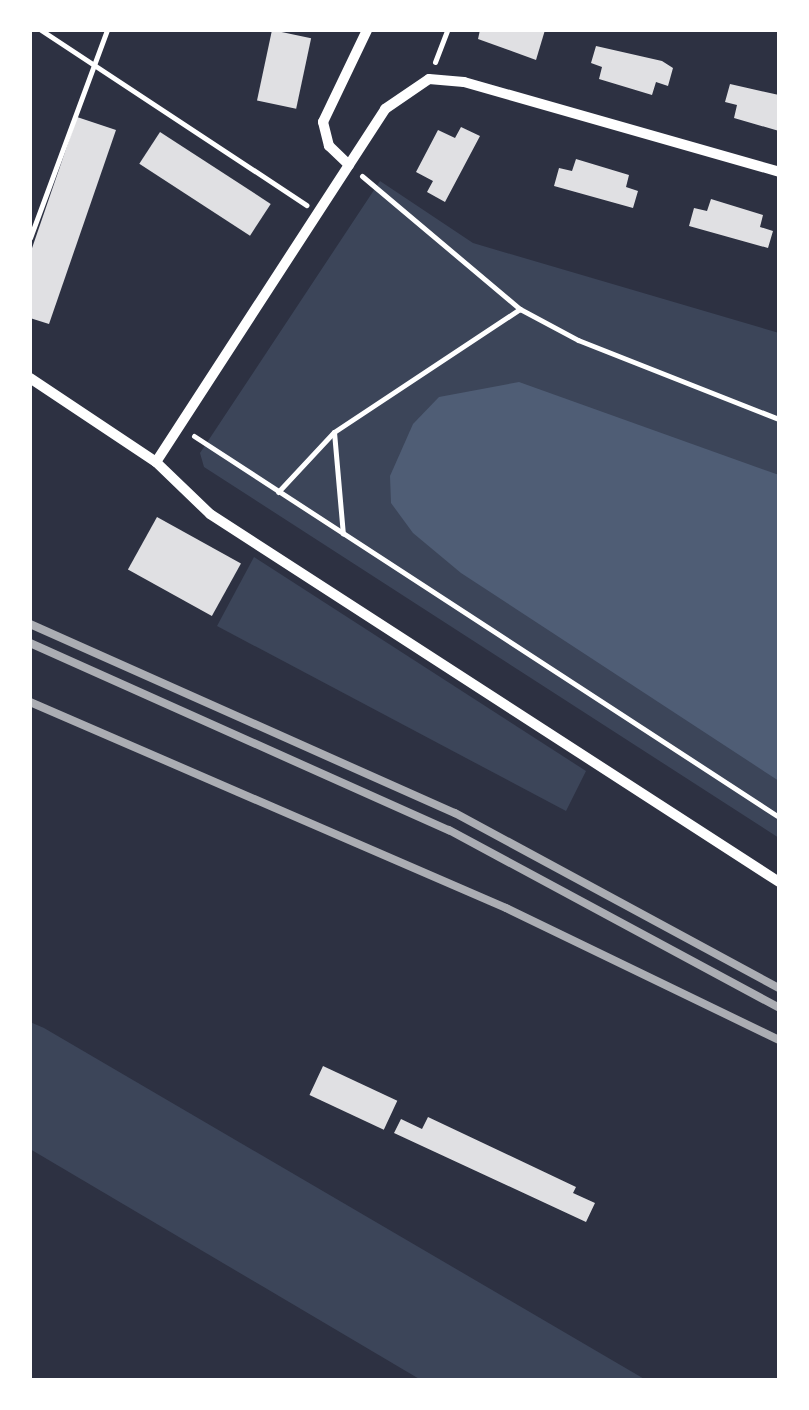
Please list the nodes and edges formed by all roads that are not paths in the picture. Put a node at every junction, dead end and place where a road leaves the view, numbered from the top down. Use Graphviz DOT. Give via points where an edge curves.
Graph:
graph roads {
  1 [pos="367,30"];
  2 [pos="349,165"];
  3 [pos="779,172"];
  4 [pos="30,378"];
  5 [pos="156,462"];
  6 [pos="779,882"];
  1 -- 2 [label="street" via="323,122 329,146"];
  2 -- 3 [label="street" via="385,109 428,79 464,82"];
  2 -- 5 [label="street"];
  4 -- 5 [label="street"];
  5 -- 6 [label="street" via="210,514"];
}
